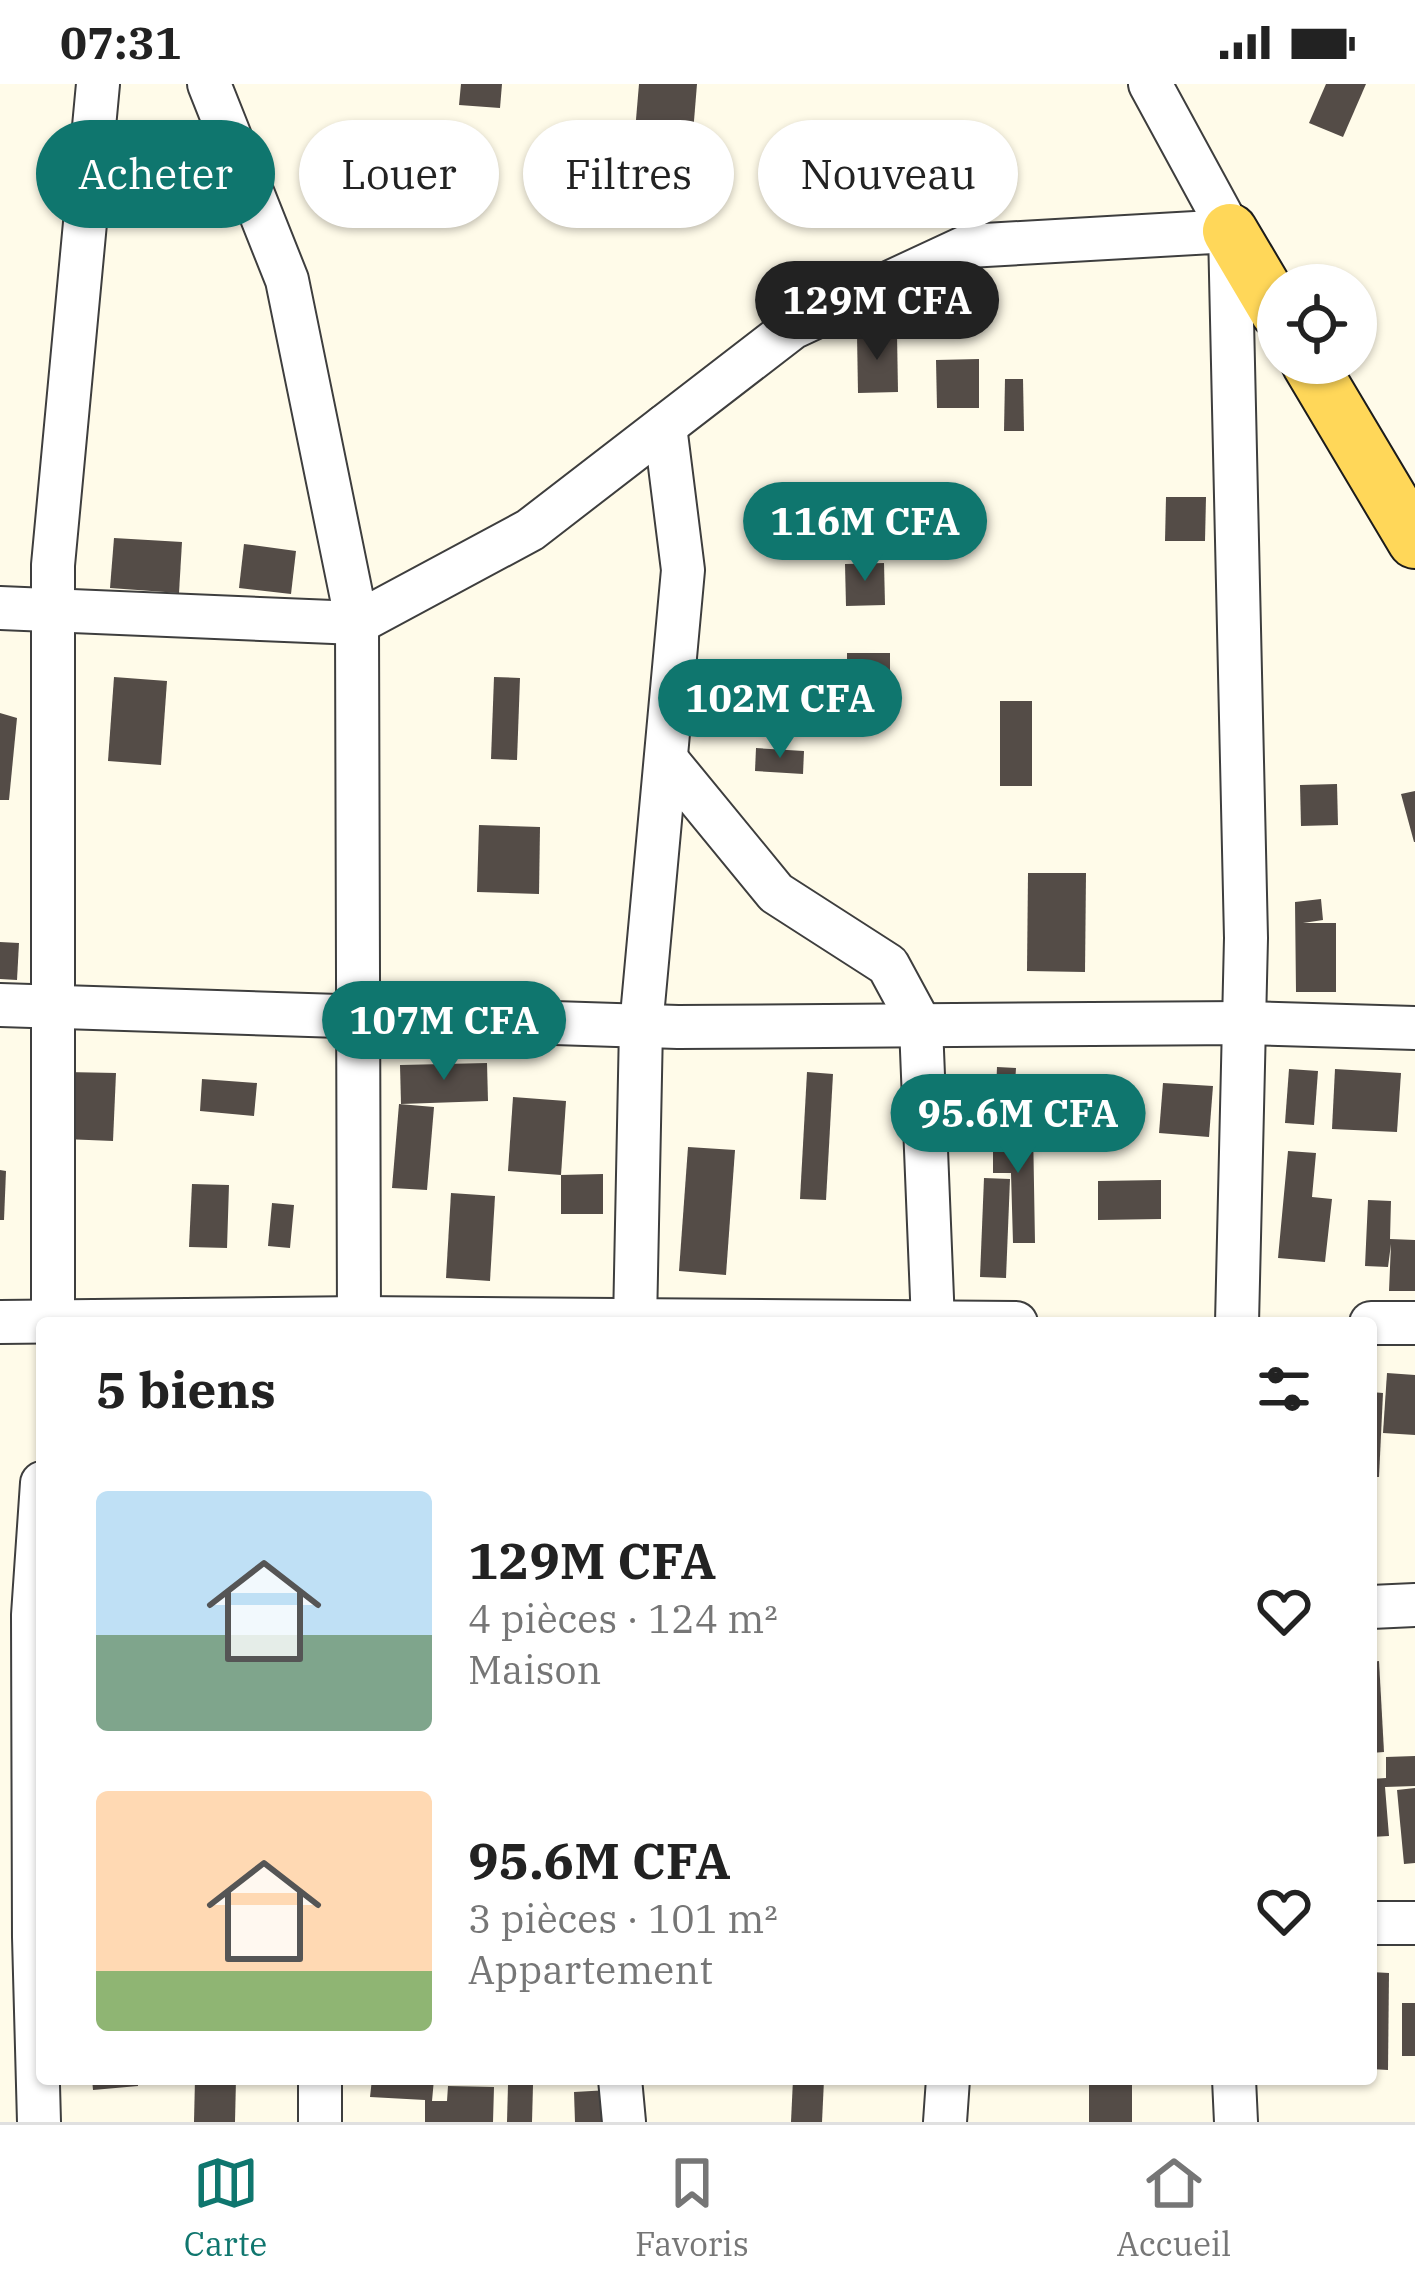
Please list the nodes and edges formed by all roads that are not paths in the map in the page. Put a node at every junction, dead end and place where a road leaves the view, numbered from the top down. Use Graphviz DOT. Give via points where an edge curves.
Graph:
graph roads {
  1 [pos="98,84"];
  2 [pos="209,84"];
  3 [pos="1150,84"];
  4 [pos="1230,231"];
  5 [pos="1257,277"];
  6 [pos="1322,384"];
  7 [pos="665,426"];
  8 [pos="1415,541"];
  9 [pos="0,608"];
  10 [pos="53,609"];
  11 [pos="358,623"];
  12 [pos="666,759"];
  13 [pos="0,1005"];
  14 [pos="54,1007"];
  15 [pos="358,1017"];
  16 [pos="1244,1023"];
  17 [pos="921,1026"];
  18 [pos="641,1027"];
  19 [pos="1415,1028"];
  20 [pos="53,1317"];
  21 [pos="359,1317"];
  22 [pos="635,1317"];
  23 [pos="933,1317"];
  24 [pos="1237,1317"];
  25 [pos="0,1322"];
  26 [pos="36,1322"];
  27 [pos="1377,1323"];
  28 [pos="1415,1323"];
  29 [pos="36,1530"];
  30 [pos="1415,1605"];
  31 [pos="1377,1607"];
  32 [pos="25,1616"];
  33 [pos="1377,1923"];
  34 [pos="1415,1923"];
  35 [pos="25,1936"];
  36 [pos="36,2082"];
  37 [pos="36,2085"];
  38 [pos="320,2085"];
  39 [pos="621,2085"];
  40 [pos="948,2085"];
  41 [pos="1234,2085"];
  42 [pos="39,2122"];
  43 [pos="320,2122"];
  44 [pos="624,2122"];
  45 [pos="945,2122"];
  46 [pos="1236,2122"];
  1 -- 10 [label="street"];
  2 -- 11 [label="street" via="287,280"];
  3 -- 4 [label="street"];
  4 -- 5 [label="main road"];
  4 -- 7 [label="street" via="968,246 792,328"];
  4 -- 16 [label="street"];
  6 -- 8 [label="main road"];
  7 -- 11 [label="street" via="530,530"];
  7 -- 12 [label="street" via="683,570"];
  9 -- 10 [label="street"];
  10 -- 11 [label="street"];
  10 -- 14 [label="street"];
  11 -- 15 [label="street"];
  12 -- 17 [label="street" via="776,893 888,964"];
  12 -- 18 [label="street"];
  13 -- 14 [label="street"];
  14 -- 15 [label="street"];
  14 -- 20 [label="street"];
  15 -- 18 [label="street"];
  15 -- 21 [label="street"];
  16 -- 17 [label="street"];
  16 -- 19 [label="street"];
  16 -- 24 [label="street"];
  17 -- 18 [label="street"];
  17 -- 23 [label="street"];
  18 -- 22 [label="street"];
  25 -- 26 [label="street"];
  27 -- 28 [label="street"];
  29 -- 32 [label="street"];
  30 -- 31 [label="street"];
  32 -- 35 [label="street"];
  33 -- 34 [label="street"];
  35 -- 36 [label="street"];
  37 -- 42 [label="street"];
  38 -- 43 [label="street"];
  39 -- 44 [label="street"];
  40 -- 45 [label="street"];
  41 -- 46 [label="street"];
}
